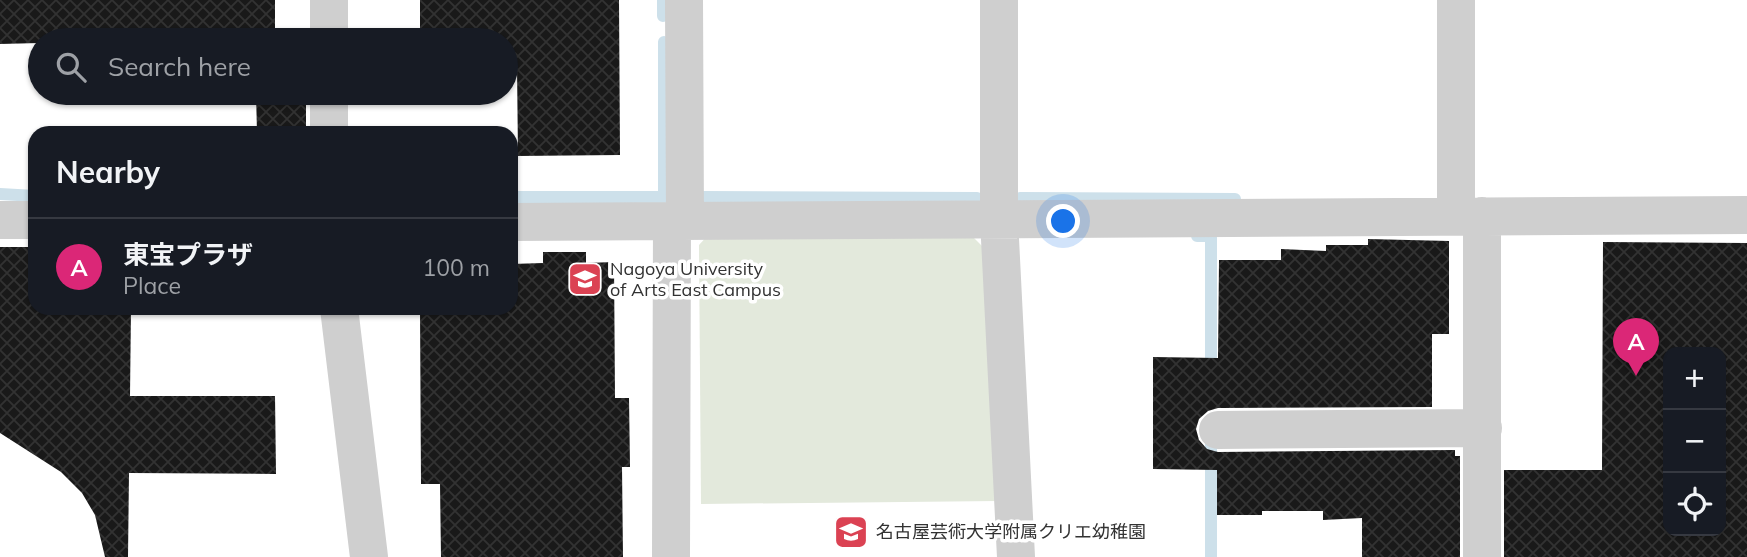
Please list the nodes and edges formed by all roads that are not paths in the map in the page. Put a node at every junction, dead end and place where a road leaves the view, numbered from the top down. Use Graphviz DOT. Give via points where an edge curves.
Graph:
graph roads {
  1 [pos="329,0"];
  2 [pos="684,0"];
  3 [pos="999,0"];
  4 [pos="1456,0"];
  5 [pos="329,28"];
  6 [pos="329,105"];
  7 [pos="329,126"];
  8 [pos="1747,215"];
  9 [pos="1469,216"];
  10 [pos="999,219"];
  11 [pos="0,220"];
  12 [pos="28,220"];
  13 [pos="678,221"];
  14 [pos="518,222"];
  15 [pos="340,315"];
  16 [pos="1483,428"];
  17 [pos="1218,430"];
  18 [pos="369,557"];
  19 [pos="671,557"];
  20 [pos="1016,557"];
  21 [pos="1482,557"];
  1 -- 5 [label="street"];
  2 -- 13 [label="street"];
  3 -- 10 [label="street"];
  4 -- 9 [label="street"];
  6 -- 7 [label="street"];
  8 -- 9 [label="street"];
  9 -- 10 [label="street"];
  9 -- 16 [label="street"];
  10 -- 13 [label="street"];
  10 -- 20 [label="street"];
  11 -- 12 [label="street"];
  13 -- 14 [label="street"];
  13 -- 19 [label="street"];
  15 -- 18 [label="street"];
  16 -- 17 [label="street"];
  16 -- 21 [label="street"];
}
